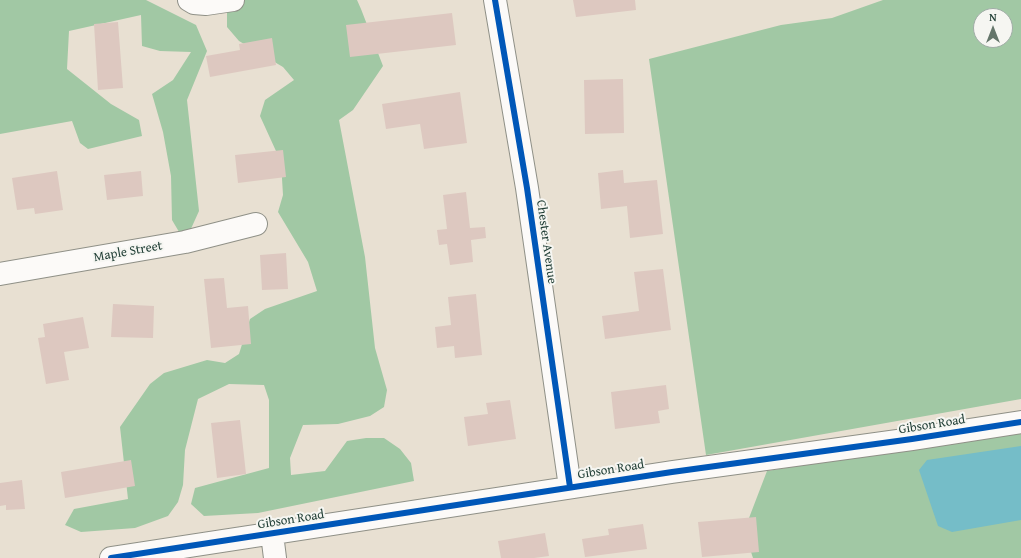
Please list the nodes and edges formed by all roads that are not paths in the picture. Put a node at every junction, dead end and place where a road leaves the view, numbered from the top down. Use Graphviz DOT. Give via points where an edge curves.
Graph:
graph roads {
  1 [pos="189,0"];
  2 [pos="233,0"];
  3 [pos="495,0"];
  4 [pos="256,224"];
  5 [pos="0,274"];
  6 [pos="1021,422"];
  7 [pos="570,487"];
  8 [pos="272,534"];
  9 [pos="111,558"];
  10 [pos="275,558"];
  1 -- 2 [label="street" via="206,4"];
  3 -- 7 [label="street, Chester Avenue" via="527,188"];
  4 -- 5 [label="street, Maple Street" via="185,242"];
  6 -- 7 [label="street, Gibson Road" via="912,440"];
  7 -- 8 [label="street, Gibson Road"];
  8 -- 9 [label="street, Gibson Road"];
  8 -- 10 [label="street"];
}
